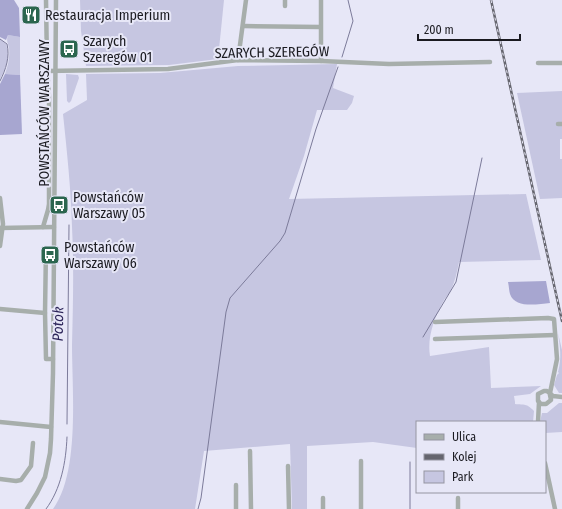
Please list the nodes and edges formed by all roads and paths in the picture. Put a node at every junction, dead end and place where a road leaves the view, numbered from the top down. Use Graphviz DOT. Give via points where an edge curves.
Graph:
graph roads {
  1 [pos="46,0"];
  2 [pos="56,0"];
  3 [pos="246,0"];
  4 [pos="285,0"];
  5 [pos="321,0"];
  6 [pos="285,6"];
  7 [pos="244,26"];
  8 [pos="320,27"];
  9 [pos="238,60"];
  10 [pos="321,61"];
  11 [pos="490,62"];
  12 [pos="538,63"];
  13 [pos="562,63"];
  14 [pos="56,70"];
  15 [pos="47,71"];
  16 [pos="0,198"];
  17 [pos="1,208"];
  18 [pos="43,227"];
  19 [pos="54,227"];
  20 [pos="1,228"];
  21 [pos="0,246"];
  22 [pos="46,248"];
  23 [pos="0,309"];
  24 [pos="44,313"];
  25 [pos="435,322"];
  26 [pos="555,335"];
  27 [pos="434,339"];
  28 [pos="53,359"];
  29 [pos="552,379"];
  30 [pos="544,391"];
  31 [pos="550,394"];
  32 [pos="561,397"];
  33 [pos="550,401"];
  34 [pos="539,402"];
  35 [pos="544,405"];
  36 [pos="538,421"];
  37 [pos="0,422"];
  38 [pos="51,428"];
  39 [pos="33,443"];
  40 [pos="250,451"];
  41 [pos="361,461"];
  42 [pos="288,466"];
  43 [pos="546,470"];
  44 [pos="0,479"];
  45 [pos="236,486"];
  46 [pos="323,498"];
  47 [pos="458,498"];
  48 [pos="27,509"];
  49 [pos="236,509"];
  50 [pos="250,509"];
  51 [pos="289,509"];
  52 [pos="323,509"];
  53 [pos="361,509"];
  54 [pos="458,509"];
  55 [pos="555,509"];
  1 -- 15 [label="street"];
  2 -- 14 [label="street, POWSTAŃCÓW WARSZAWY"];
  3 -- 7 [label="street"];
  4 -- 6 [label="street"];
  5 -- 8 [label="street"];
  7 -- 8 [label="street"];
  7 -- 9 [label="street"];
  8 -- 10 [label="street"];
  9 -- 10 [label="street, SZARYCH SZEREGÓW"];
  9 -- 14 [label="street, SZARYCH SZEREGÓW" via="168,69"];
  10 -- 11 [label="street, SZARYCH SZEREGÓW" via="389,64"];
  12 -- 13 [label="street"];
  14 -- 15 [label="street, SZARYCH SZEREGÓW"];
  14 -- 19 [label="street, POWSTAŃCÓW WARSZAWY"];
  15 -- 18 [label="street" via="50,97 49,204"];
  16 -- 17 [label="street"];
  17 -- 20 [label="street"];
  18 -- 19 [label="street"];
  18 -- 20 [label="street"];
  19 -- 28 [label="street, POWSTAŃCÓW WARSZAWY"];
  20 -- 21 [label="street"];
  22 -- 24 [label="street"];
  23 -- 24 [label="street"];
  24 -- 28 [label="street" via="46,359"];
  25 -- 26 [label="street" via="548,318 554,319"];
  26 -- 27 [label="street"];
  26 -- 29 [label="street" via="557,359"];
  28 -- 38 [label="street, POWSTAŃCÓW WARSZAWY"];
  29 -- 30 [label="street"];
  29 -- 31 [label="street"];
  30 -- 31 [label="street"];
  30 -- 34 [label="street" via="537,396"];
  31 -- 32 [label="street"];
  31 -- 33 [label="street"];
  32 -- 33 [label="street"];
  33 -- 35 [label="street"];
  34 -- 35 [label="street"];
  34 -- 36 [label="street"];
  35 -- 36 [label="street"];
  37 -- 38 [label="street"];
  38 -- 48 [label="street, POWSTAŃCÓW WARSZAWY" via="50,453 45,477"];
  39 -- 44 [label="street" via="31,466 21,480 16,482"];
  40 -- 50 [label="street"];
  41 -- 53 [label="street"];
  42 -- 51 [label="street"];
  43 -- 55 [label="street"];
  45 -- 49 [label="street"];
  46 -- 52 [label="street"];
  47 -- 54 [label="street"];
}
